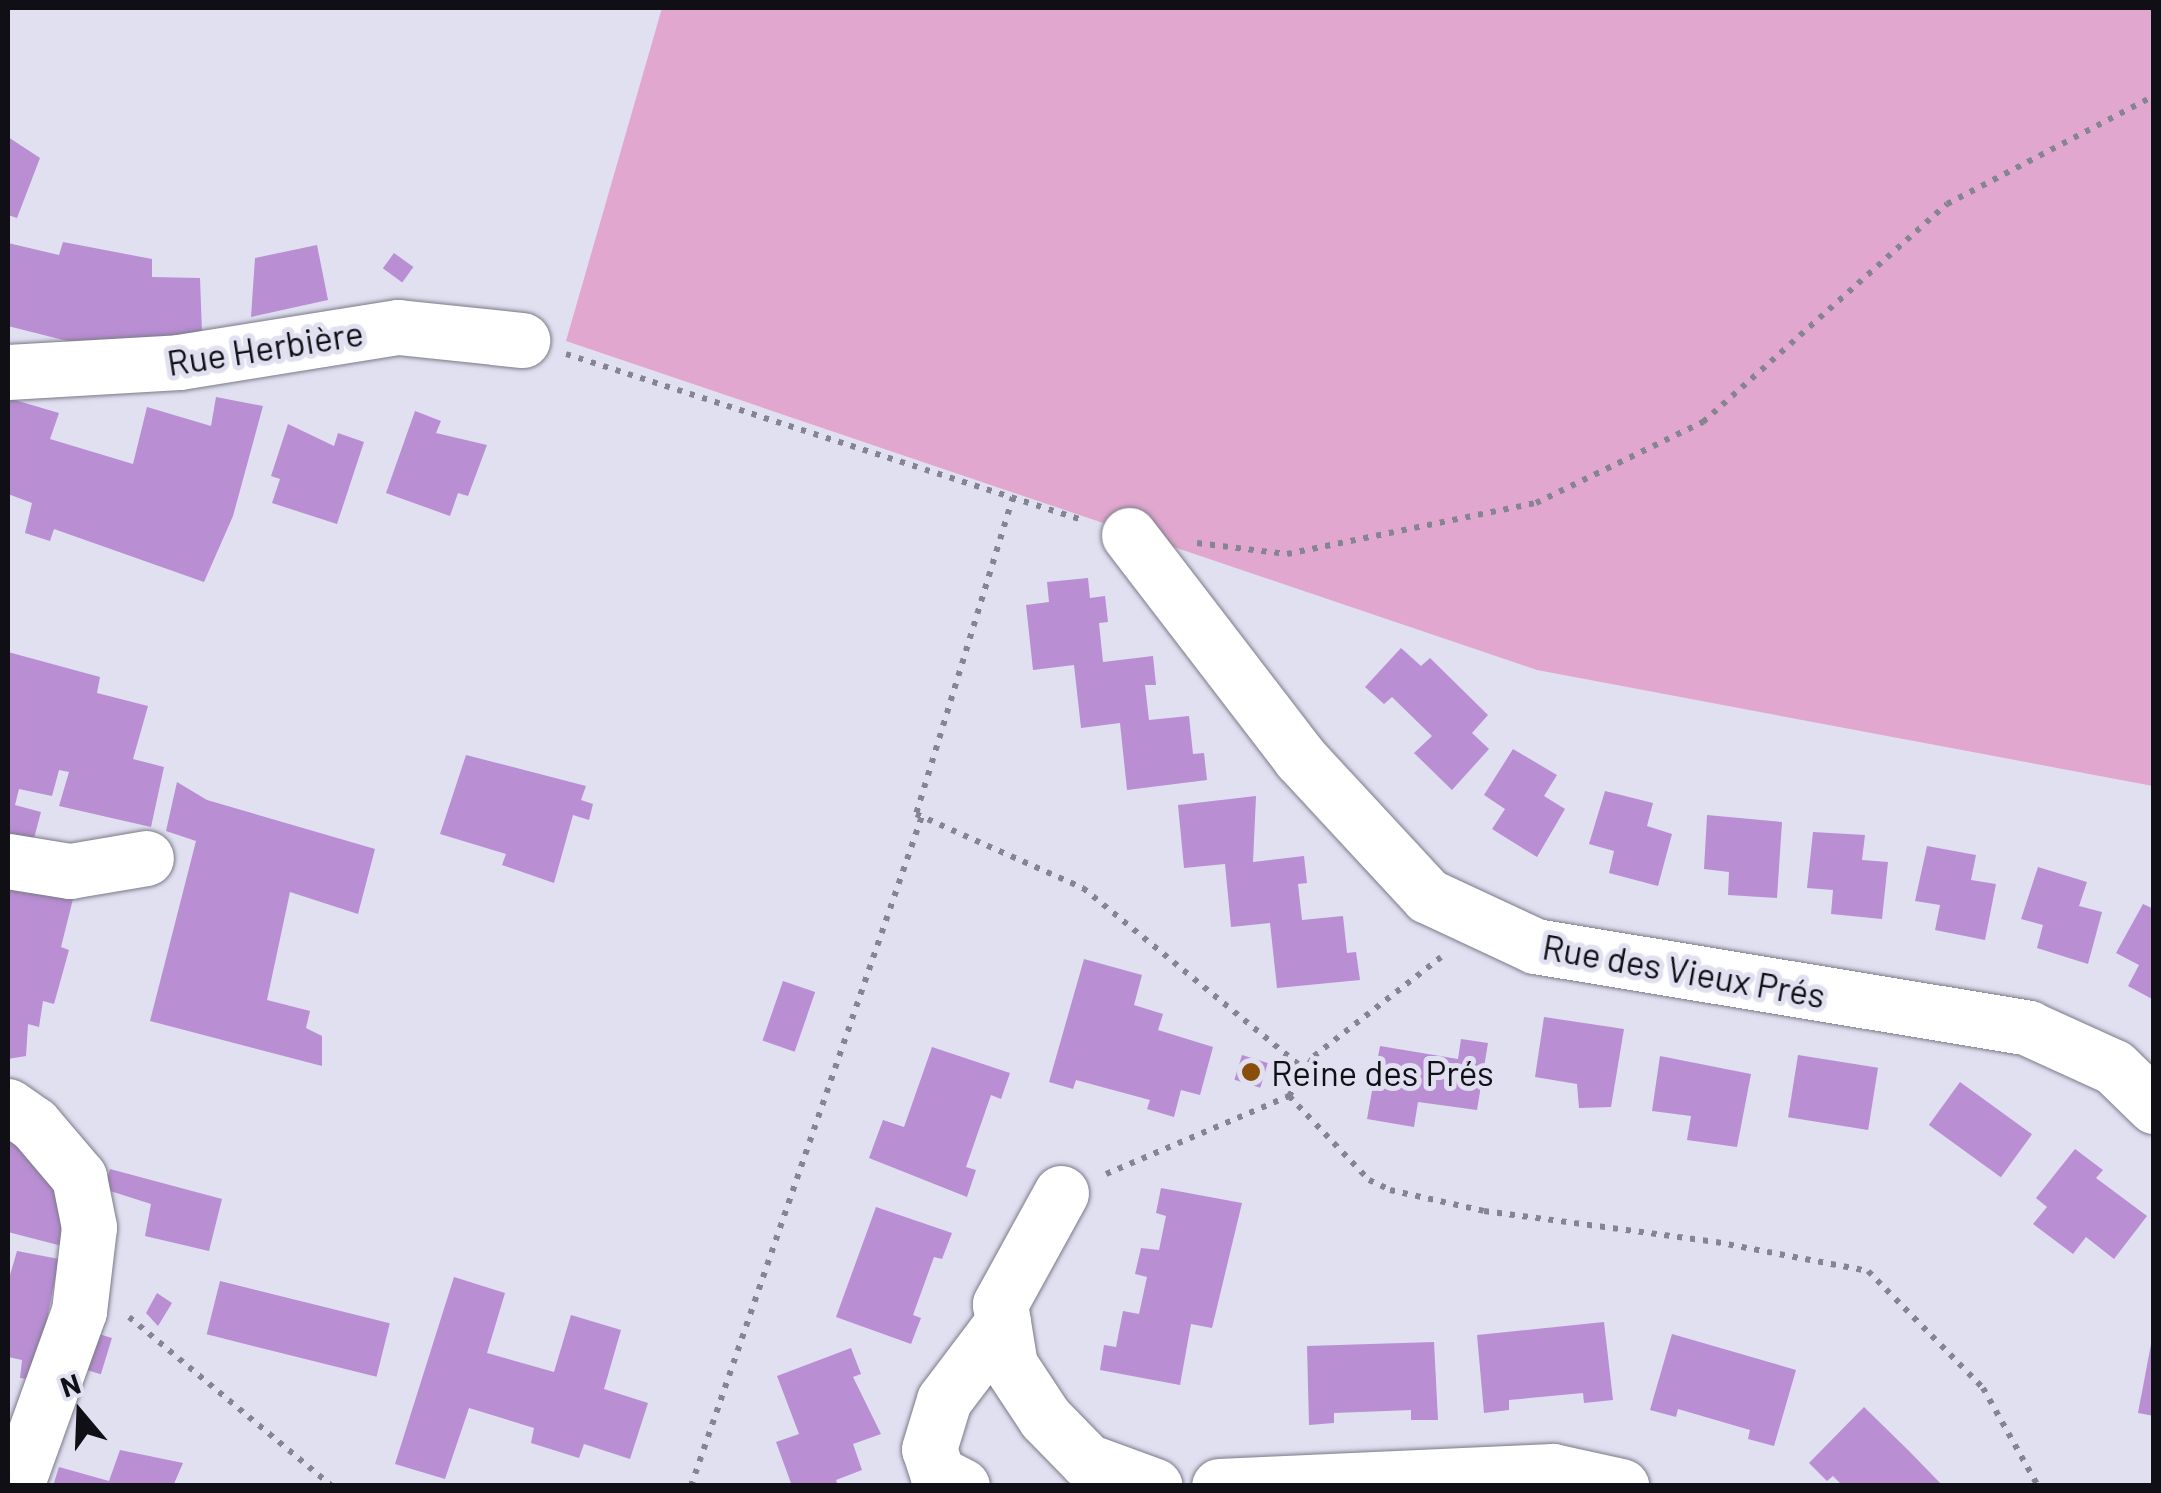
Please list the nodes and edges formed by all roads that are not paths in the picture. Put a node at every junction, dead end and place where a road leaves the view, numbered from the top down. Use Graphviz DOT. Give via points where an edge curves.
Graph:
graph roads {
  1 [pos="522,340"];
  2 [pos="8,372"];
  3 [pos="1129,535"];
  4 [pos="146,858"];
  5 [pos="8,862"];
  6 [pos="8,1106"];
  7 [pos="2154,1106"];
  8 [pos="1061,1193"];
  9 [pos="1003,1322"];
  10 [pos="16,1486"];
  11 [pos="962,1486"];
  12 [pos="1155,1486"];
  13 [pos="1219,1486"];
  14 [pos="1621,1486"];
  1 -- 2 [label="street, Rue Herbière" via="398,327 179,362"];
  3 -- 7 [label="street, Rue des Vieux Prés" via="1300,758 1428,896 1535,946 2028,1028 2114,1067"];
  4 -- 5 [label="street" via="70,871"];
  6 -- 10 [label="street" via="34,1124 79,1176 89,1227 81,1288"];
  8 -- 9 [label="street" via="1000,1304"];
  9 -- 11 [label="street" via="944,1400 929,1449 937,1473"];
  9 -- 12 [label="street" via="1010,1365 1045,1418 1087,1460"];
  13 -- 14 [label="street" via="1553,1471"];
}
